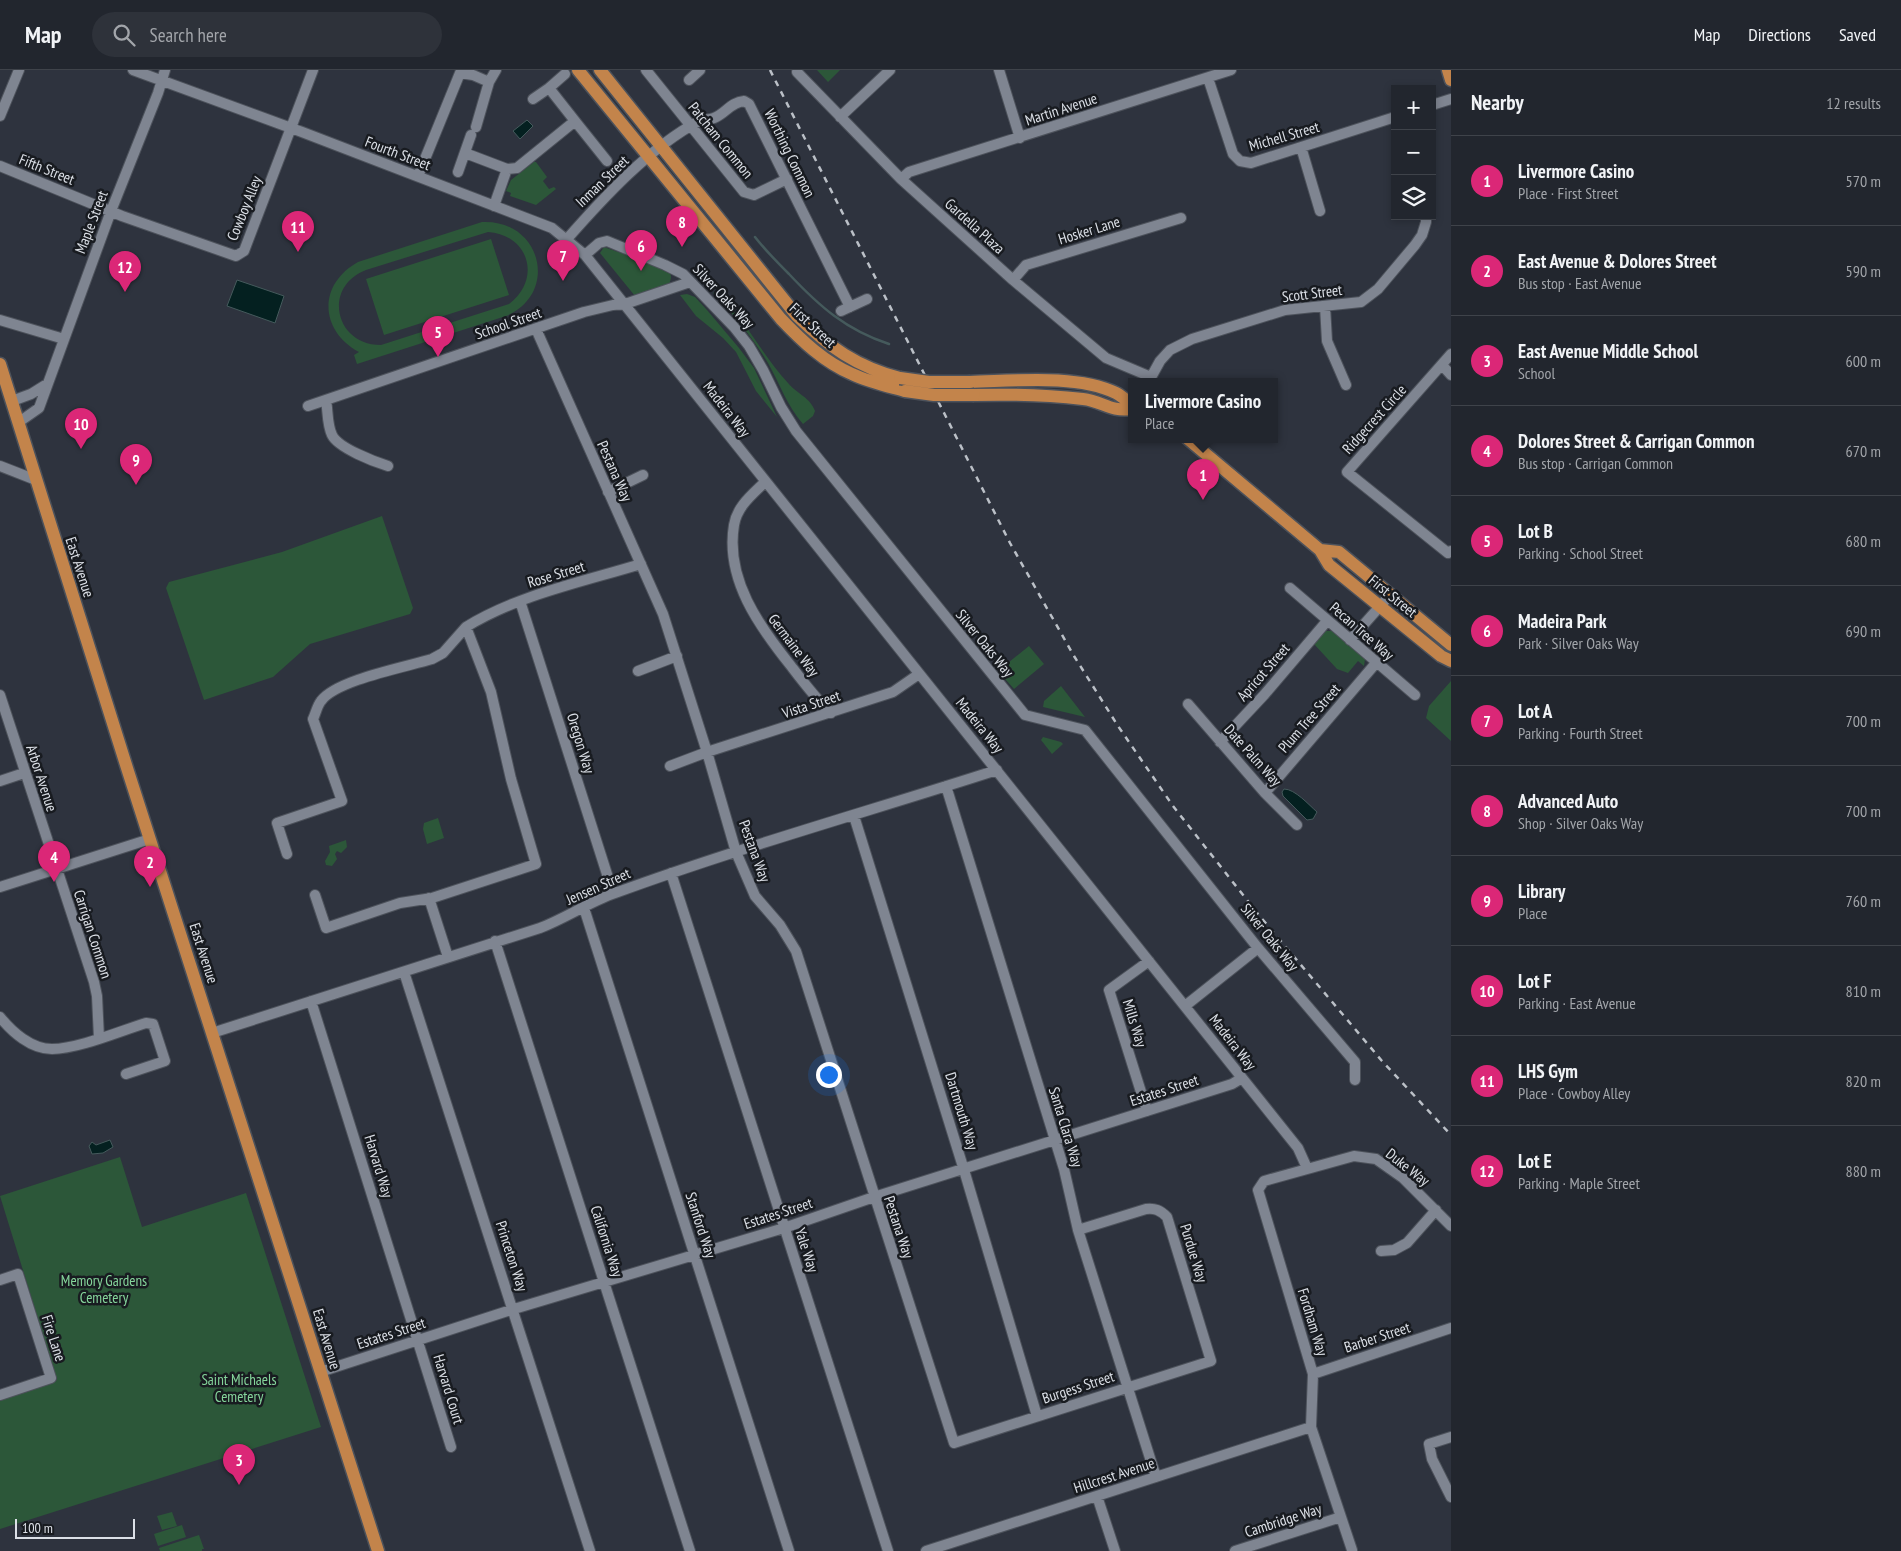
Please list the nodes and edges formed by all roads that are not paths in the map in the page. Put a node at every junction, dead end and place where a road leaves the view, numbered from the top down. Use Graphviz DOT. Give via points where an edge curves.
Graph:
graph roads {
  1 [pos="19,70"];
  2 [pos="133,70"];
  3 [pos="313,70"];
  4 [pos="496,70"];
  5 [pos="578,70"];
  6 [pos="600,70"];
  7 [pos="646,70"];
  8 [pos="700,70"];
  9 [pos="890,70"];
  10 [pos="999,70"];
  11 [pos="1231,70"];
  12 [pos="1448,70"];
  13 [pos="459,72"];
  14 [pos="797,72"];
  15 [pos="565,74"];
  16 [pos="163,75"];
  17 [pos="1208,78"];
  18 [pos="689,80"];
  19 [pos="1451,80"];
  20 [pos="489,82"];
  21 [pos="549,88"];
  22 [pos="534,99"];
  23 [pos="1451,99"];
  24 [pos="1436,104"];
  25 [pos="0,116"];
  26 [pos="840,118"];
  27 [pos="1391,118"];
  28 [pos="575,121"];
  29 [pos="690,127"];
  30 [pos="291,129"];
  31 [pos="1020,138"];
  32 [pos="661,147"];
  33 [pos="1301,147"];
  34 [pos="465,153"];
  35 [pos="648,157"];
  36 [pos="607,161"];
  37 [pos="0,166"];
  38 [pos="507,169"];
  39 [pos="458,172"];
  40 [pos="418,176"];
  41 [pos="787,179"];
  42 [pos="901,179"];
  43 [pos="494,206"];
  44 [pos="111,211"];
  45 [pos="1320,211"];
  46 [pos="1181,218"];
  47 [pos="1426,220"];
  48 [pos="566,239"];
  49 [pos="585,255"];
  50 [pos="1013,280"];
  51 [pos="690,282"];
  52 [pos="867,299"];
  53 [pos="625,304"];
  54 [pos="1326,306"];
  55 [pos="0,320"];
  56 [pos="536,329"];
  57 [pos="64,339"];
  58 [pos="1451,354"];
  59 [pos="0,364"];
  60 [pos="1442,365"];
  61 [pos="1451,375"];
  62 [pos="1148,378"];
  63 [pos="1151,378"];
  64 [pos="48,384"];
  65 [pos="1346,385"];
  66 [pos="972,389"];
  67 [pos="326,400"];
  68 [pos="12,401"];
  69 [pos="1128,401"];
  70 [pos="308,406"];
  71 [pos="1128,410"];
  72 [pos="19,422"];
  73 [pos="1193,443"];
  74 [pos="0,466"];
  75 [pos="388,466"];
  76 [pos="643,475"];
  77 [pos="36,480"];
  78 [pos="766,482"];
  79 [pos="608,492"];
  80 [pos="1320,550"];
  81 [pos="1451,551"];
  82 [pos="641,564"];
  83 [pos="1290,588"];
  84 [pos="1390,596"];
  85 [pos="520,601"];
  86 [pos="1381,607"];
  87 [pos="1327,621"];
  88 [pos="466,627"];
  89 [pos="1350,640"];
  90 [pos="1451,645"];
  91 [pos="677,656"];
  92 [pos="1451,661"];
  93 [pos="1376,663"];
  94 [pos="638,671"];
  95 [pos="919,674"];
  96 [pos="1415,695"];
  97 [pos="0,696"];
  98 [pos="1188,704"];
  99 [pos="830,713"];
  100 [pos="1220,742"];
  101 [pos="707,752"];
  102 [pos="670,766"];
  103 [pos="997,770"];
  104 [pos="24,773"];
  105 [pos="0,781"];
  106 [pos="946,786"];
  107 [pos="1265,792"];
  108 [pos="854,816"];
  109 [pos="1297,825"];
  110 [pos="150,839"];
  111 [pos="736,852"];
  112 [pos="287,854"];
  113 [pos="56,869"];
  114 [pos="671,873"];
  115 [pos="0,886"];
  116 [pos="612,894"];
  117 [pos="315,896"];
  118 [pos="429,898"];
  119 [pos="584,908"];
  120 [pos="495,941"];
  121 [pos="1258,948"];
  122 [pos="448,957"];
  123 [pos="1149,961"];
  124 [pos="404,972"];
  125 [pos="311,1001"];
  126 [pos="1185,1006"];
  127 [pos="0,1017"];
  128 [pos="212,1033"];
  129 [pos="99,1038"];
  130 [pos="126,1074"];
  131 [pos="1242,1078"];
  132 [pos="1355,1080"];
  133 [pos="1147,1111"];
  134 [pos="1054,1141"];
  135 [pos="1307,1168"];
  136 [pos="964,1170"];
  137 [pos="874,1198"];
  138 [pos="1436,1210"];
  139 [pos="1451,1226"];
  140 [pos="784,1228"];
  141 [pos="1078,1230"];
  142 [pos="1381,1251"];
  143 [pos="694,1255"];
  144 [pos="0,1280"];
  145 [pos="604,1281"];
  146 [pos="514,1309"];
  147 [pos="1451,1328"];
  148 [pos="418,1340"];
  149 [pos="1211,1361"];
  150 [pos="320,1372"];
  151 [pos="1313,1374"];
  152 [pos="1127,1387"];
  153 [pos="0,1395"];
  154 [pos="1037,1416"];
  155 [pos="1311,1427"];
  156 [pos="1451,1437"];
  157 [pos="954,1442"];
  158 [pos="451,1447"];
  159 [pos="1156,1477"];
  160 [pos="1097,1496"];
  161 [pos="1451,1497"];
  162 [pos="1341,1517"];
  163 [pos="941,1549"];
  164 [pos="1352,1550"];
  165 [pos="378,1551"];
  166 [pos="590,1551"];
  167 [pos="690,1551"];
  168 [pos="789,1551"];
  169 [pos="888,1551"];
  170 [pos="926,1551"];
  171 [pos="1115,1551"];
  172 [pos="1235,1551"];
  1 -- 25 [label="street"];
  2 -- 16 [label="street, Fourth Street"];
  3 -- 30 [label="street"];
  4 -- 20 [label="street"];
  5 -- 35 [label="main road, First Street"];
  6 -- 32 [label="main road, First Street"];
  7 -- 29 [label="street, Patcham Common"];
  8 -- 18 [label="street"];
  9 -- 26 [label="street"];
  10 -- 31 [label="street"];
  11 -- 17 [label="street, Martin Avenue"];
  12 -- 19 [label="main road"];
  13 -- 20 [label="street"];
  13 -- 40 [label="street"];
  14 -- 26 [label="street, Gardella Plaza"];
  15 -- 21 [label="street"];
  16 -- 30 [label="street, Fourth Street"];
  16 -- 44 [label="street, Maple Street"];
  17 -- 31 [label="street, Martin Avenue"];
  17 -- 33 [label="street, Michell Street" via="1233,154 1240,161 1252,163"];
  20 -- 34 [label="street"];
  21 -- 22 [label="street"];
  21 -- 28 [label="street"];
  23 -- 24 [label="street"];
  26 -- 42 [label="street, Gardella Plaza"];
  27 -- 33 [label="street, Michell Street"];
  28 -- 36 [label="street"];
  28 -- 38 [label="street" via="517,168"];
  29 -- 32 [label="street, Worthing Common"];
  29 -- 41 [label="street, Patcham Common" via="744,192 754,195"];
  29 -- 41 [label="street, Worthing Common" via="715,118 735,103 744,101 749,104"];
  30 -- 40 [label="street, Fourth Street"];
  30 -- 44 [label="street, Cowboy Alley" via="244,251 236,256"];
  31 -- 42 [label="street, Martin Avenue" via="909,172"];
  32 -- 35 [label="street, Inman Street"];
  32 -- 66 [label="main road, First Street, bridge" via="797,316 833,348 878,372"];
  33 -- 45 [label="street"];
  34 -- 38 [label="street"];
  34 -- 39 [label="street"];
  35 -- 48 [label="street, Inman Street"];
  35 -- 66 [label="main road, First Street, bridge" via="781,319 828,361 850,374 905,391 934,395"];
  37 -- 44 [label="street, Fifth Street"];
  38 -- 43 [label="street"];
  40 -- 43 [label="street, Fourth Street"];
  41 -- 52 [label="street, Worthing Common" via="845,309"];
  42 -- 50 [label="street, Gardella Plaza"];
  43 -- 48 [label="street, Fourth Street" via="552,228"];
  44 -- 57 [label="street, Maple Street"];
  46 -- 50 [label="street, Hosker Lane" via="1026,265"];
  47 -- 54 [label="street, Scott Street" via="1422,235 1378,289 1361,302"];
  48 -- 49 [label="street, Fourth Street"];
  49 -- 51 [label="street, Silver Oaks Way" via="599,243 607,241 676,269"];
  49 -- 53 [label="street, Fourth Street"];
  50 -- 62 [label="street, Gardella Plaza" via="1106,358"];
  51 -- 53 [label="street, School Street"];
  51 -- 121 [label="street, Silver Oaks Way" via="749,346 796,431 1025,715 1085,730"];
  53 -- 56 [label="street, School Street" via="584,312"];
  53 -- 78 [label="street, Madeira Way"];
  54 -- 63 [label="street, Scott Street" via="1285,310 1180,344 1170,350"];
  54 -- 65 [label="street" via="1328,341"];
  55 -- 57 [label="street"];
  56 -- 67 [label="street, School Street"];
  56 -- 79 [label="street, Pestana Way"];
  57 -- 64 [label="street, Maple Street"];
  58 -- 60 [label="street, Ridgecrest Circle"];
  59 -- 68 [label="main road, East Avenue"];
  60 -- 61 [label="street"];
  60 -- 81 [label="street, Ridgecrest Circle" via="1347,472 1448,552"];
  64 -- 68 [label="street"];
  64 -- 72 [label="street, Maple Street" via="40,408"];
  66 -- 69 [label="main road, First Street" via="1049,381 1088,385 1117,393"];
  66 -- 71 [label="main road, First Street" via="1086,399 1119,411"];
  67 -- 70 [label="street, School Street"];
  67 -- 75 [label="street" via="333,438 351,450"];
  68 -- 72 [label="main road, East Avenue"];
  72 -- 77 [label="main road, East Avenue"];
  73 -- 80 [label="main road, First Street"];
  74 -- 77 [label="street"];
  76 -- 79 [label="street"];
  77 -- 110 [label="main road, East Avenue"];
  78 -- 95 [label="street, Madeira Way"];
  78 -- 99 [label="street, Germaine Way" via="747,500 734,524 737,573 743,593 764,632"];
  79 -- 82 [label="street, Pestana Way"];
  80 -- 84 [label="main road, First Street" via="1339,552"];
  80 -- 86 [label="main road, First Street" via="1329,565"];
  82 -- 85 [label="street, Rose Street"];
  82 -- 91 [label="street, Pestana Way"];
  83 -- 87 [label="street, Pecan Tree Way"];
  84 -- 86 [label="street"];
  84 -- 90 [label="main road, First Street"];
  85 -- 88 [label="street, Rose Street"];
  85 -- 116 [label="street, Oregon Way"];
  86 -- 89 [label="street"];
  86 -- 92 [label="main road, First Street"];
  87 -- 89 [label="street, Pecan Tree Way"];
  87 -- 100 [label="street, Apricot Street"];
  88 -- 112 [label="street, Rose Street" via="443,653 432,659 348,683 321,701 313,719 342,801 277,823"];
  88 -- 118 [label="street" via="490,692 536,864"];
  89 -- 93 [label="street, Pecan Tree Way"];
  91 -- 94 [label="street"];
  91 -- 101 [label="street, Pestana Way"];
  93 -- 96 [label="street, Pecan Tree Way"];
  93 -- 107 [label="street, Plum Tree Street"];
  95 -- 99 [label="street, Vista Street" via="893,692"];
  95 -- 103 [label="street, Madeira Way"];
  97 -- 104 [label="street, Arbor Avenue"];
  98 -- 100 [label="street, Date Palm Way"];
  99 -- 101 [label="street, Vista Street"];
  100 -- 107 [label="street, Date Palm Way"];
  101 -- 102 [label="street, Vista Street"];
  101 -- 111 [label="street, Pestana Way"];
  103 -- 106 [label="street, Jensen Street"];
  103 -- 123 [label="street, Madeira Way"];
  104 -- 105 [label="street"];
  104 -- 113 [label="street, Arbor Avenue"];
  106 -- 108 [label="street, Jensen Street"];
  106 -- 134 [label="street, Santa Clara Way"];
  107 -- 109 [label="street, Date Palm Way"];
  108 -- 111 [label="street, Jensen Street"];
  108 -- 136 [label="street, Dartmouth Way"];
  110 -- 113 [label="street"];
  110 -- 128 [label="main road, East Avenue"];
  111 -- 114 [label="street, Jensen Street"];
  111 -- 137 [label="street, Pestana Way" via="755,896 780,925 796,951"];
  113 -- 115 [label="street"];
  113 -- 129 [label="street, Carrigan Common" via="94,982"];
  114 -- 116 [label="street, Jensen Street"];
  114 -- 140 [label="street, Yale Way"];
  116 -- 119 [label="street, Jensen Street"];
  117 -- 118 [label="street" via="326,928 400,903"];
  118 -- 122 [label="street"];
  119 -- 120 [label="street, Jensen Street" via="540,928"];
  119 -- 143 [label="street, Stanford Way"];
  120 -- 122 [label="street, Jensen Street"];
  120 -- 145 [label="street, California Way"];
  121 -- 126 [label="street"];
  121 -- 132 [label="street, Silver Oaks Way" via="1355,1062"];
  122 -- 124 [label="street, Jensen Street"];
  123 -- 126 [label="street, Madeira Way"];
  123 -- 133 [label="street, Mills Way" via="1109,990"];
  124 -- 125 [label="street, Jensen Street"];
  124 -- 146 [label="street, Princeton Way"];
  125 -- 128 [label="street, Jensen Street"];
  125 -- 148 [label="street, Harvard Way"];
  126 -- 131 [label="street, Madeira Way"];
  127 -- 129 [label="street" via="25,1040 51,1049"];
  128 -- 150 [label="main road, East Avenue"];
  129 -- 130 [label="street" via="146,1023 153,1024 165,1061"];
  131 -- 133 [label="street, Estates Street"];
  131 -- 135 [label="street, Madeira Way" via="1298,1148"];
  133 -- 134 [label="street, Estates Street"];
  134 -- 136 [label="street, Estates Street"];
  134 -- 141 [label="street, Santa Clara Way"];
  135 -- 138 [label="street, Duke Way" via="1354,1156 1376,1160 1403,1178"];
  135 -- 151 [label="street, Fordham Way" via="1264,1181 1258,1190"];
  136 -- 137 [label="street, Estates Street"];
  136 -- 154 [label="street, Dartmouth Way"];
  137 -- 140 [label="street, Estates Street"];
  137 -- 157 [label="street, Pestana Way"];
  138 -- 139 [label="street, Duke Way"];
  138 -- 142 [label="street" via="1407,1242 1394,1250"];
  140 -- 143 [label="street, Estates Street"];
  140 -- 169 [label="street, Yale Way"];
  141 -- 149 [label="street, Purdue Way" via="1146,1209 1154,1208 1167,1217"];
  141 -- 152 [label="street, Santa Clara Way"];
  143 -- 145 [label="street, Estates Street"];
  143 -- 168 [label="street, Stanford Way"];
  144 -- 153 [label="street, Fire Lane" via="18,1274 51,1378"];
  145 -- 146 [label="street, Estates Street"];
  145 -- 167 [label="street, California Way"];
  146 -- 148 [label="street, Estates Street"];
  146 -- 166 [label="street, Princeton Way"];
  147 -- 151 [label="street, Barber Street"];
  148 -- 150 [label="street, Estates Street"];
  148 -- 158 [label="street, Harvard Court"];
  149 -- 152 [label="street, Burgess Street"];
  150 -- 165 [label="main road, East Avenue"];
  151 -- 155 [label="street, Fordham Way"];
  152 -- 154 [label="street, Burgess Street"];
  152 -- 159 [label="street, Santa Clara Way"];
  154 -- 157 [label="street, Burgess Street"];
  155 -- 159 [label="street, Hillcrest Avenue"];
  155 -- 162 [label="street, Fordham Way"];
  156 -- 161 [label="street" via="1429,1444 1432,1459"];
  159 -- 160 [label="street, Hillcrest Avenue"];
  160 -- 163 [label="street, Hillcrest Avenue"];
  160 -- 171 [label="street"];
  162 -- 164 [label="street, Fordham Way"];
  162 -- 172 [label="street, Cambridge Way"];
  163 -- 170 [label="street, Hillcrest Avenue"];
}
